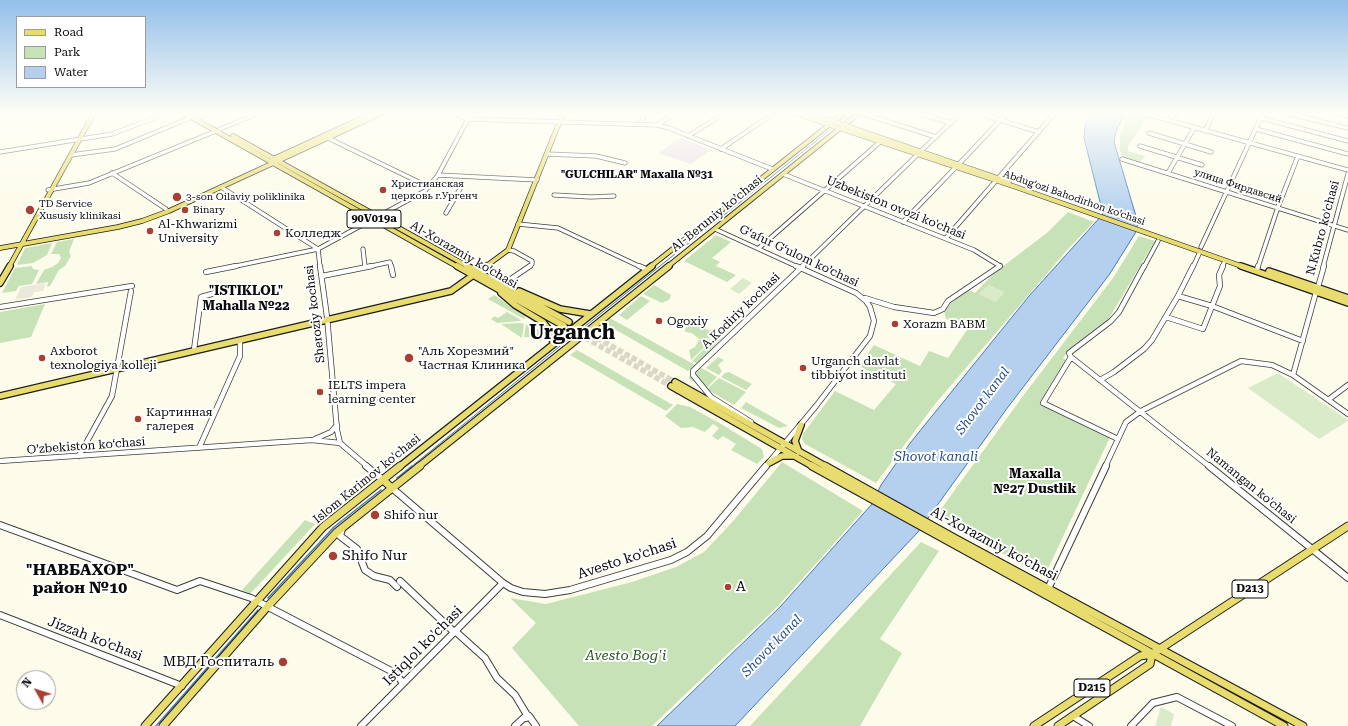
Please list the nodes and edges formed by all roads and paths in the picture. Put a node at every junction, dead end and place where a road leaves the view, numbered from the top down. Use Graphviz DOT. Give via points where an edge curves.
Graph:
graph roads {
  1 [pos="33,147"];
  2 [pos="74,147"];
  3 [pos="75,147"];
  4 [pos="120,147"];
  5 [pos="176,147"];
  6 [pos="249,147"];
  7 [pos="303,147"];
  8 [pos="308,147"];
  9 [pos="346,147"];
  10 [pos="453,147"];
  11 [pos="550,147"];
  12 [pos="716,147"];
  13 [pos="725,147"];
  14 [pos="800,147"];
  15 [pos="817,147"];
  16 [pos="874,147"];
  17 [pos="894,147"];
  18 [pos="910,147"];
  19 [pos="926,147"];
  20 [pos="976,147"];
  21 [pos="1025,147"];
  22 [pos="1143,147"];
  23 [pos="1183,147"];
  24 [pos="1194,147"];
  25 [pos="1248,147"];
  26 [pos="1264,147"];
  27 [pos="1322,147"];
  28 [pos="722,149"];
  29 [pos="922,151"];
  30 [pos="0,152"];
  31 [pos="1210,152"];
  32 [pos="547,154"];
  33 [pos="1348,154"];
  34 [pos="917,155"];
  35 [pos="71,156"];
  36 [pos="1298,156"];
  37 [pos="1178,157"];
  38 [pos="1122,159"];
  39 [pos="275,161"];
  40 [pos="625,163"];
  41 [pos="960,164"];
  42 [pos="1202,165"];
  43 [pos="955,168"];
  44 [pos="772,169"];
  45 [pos="1348,170"];
  46 [pos="112,173"];
  47 [pos="1168,173"];
  48 [pos="783,174"];
  49 [pos="1348,174"];
  50 [pos="438,175"];
  51 [pos="996,179"];
  52 [pos="537,180"];
  53 [pos="221,187"];
  54 [pos="429,187"];
  55 [pos="50,189"];
  56 [pos="460,189"];
  57 [pos="824,191"];
  58 [pos="1227,191"];
  59 [pos="554,195"];
  60 [pos="614,196"];
  61 [pos="185,202"];
  62 [pos="864,207"];
  63 [pos="1278,207"];
  64 [pos="166,209"];
  65 [pos="446,213"];
  66 [pos="377,217"];
  67 [pos="903,222"];
  68 [pos="518,224"];
  69 [pos="704,224"];
  70 [pos="1333,226"];
  71 [pos="715,229"];
  72 [pos="1348,230"];
  73 [pos="946,238"];
  74 [pos="1158,241"];
  75 [pos="20,243"];
  76 [pos="0,244"];
  77 [pos="1201,247"];
  78 [pos="0,248"];
  79 [pos="759,248"];
  80 [pos="317,249"];
  81 [pos="362,249"];
  82 [pos="508,250"];
  83 [pos="1199,254"];
  84 [pos="1224,263"];
  85 [pos="365,267"];
  86 [pos="802,267"];
  87 [pos="646,269"];
  88 [pos="1257,269"];
  89 [pos="206,272"];
  90 [pos="478,272"];
  91 [pos="393,275"];
  92 [pos="0,276"];
  93 [pos="322,276"];
  94 [pos="0,283"];
  95 [pos="490,284"];
  96 [pos="502,285"];
  97 [pos="1317,290"];
  98 [pos="215,293"];
  99 [pos="1178,296"];
  100 [pos="863,298"];
  101 [pos="1348,298"];
  102 [pos="1348,302"];
  103 [pos="1212,306"];
  104 [pos="0,307"];
  105 [pos="593,312"];
  106 [pos="606,316"];
  107 [pos="1166,317"];
  108 [pos="326,320"];
  109 [pos="569,322"];
  110 [pos="564,326"];
  111 [pos="240,340"];
  112 [pos="1303,341"];
  113 [pos="553,344"];
  114 [pos="194,350"];
  115 [pos="1071,357"];
  116 [pos="118,368"];
  117 [pos="1293,375"];
  118 [pos="1100,380"];
  119 [pos="1348,385"];
  120 [pos="0,396"];
  121 [pos="1328,400"];
  122 [pos="1141,410"];
  123 [pos="1348,414"];
  124 [pos="337,425"];
  125 [pos="801,426"];
  126 [pos="760,430"];
  127 [pos="1118,439"];
  128 [pos="312,440"];
  129 [pos="340,443"];
  130 [pos="783,446"];
  131 [pos="199,448"];
  132 [pos="797,454"];
  133 [pos="79,456"];
  134 [pos="0,461"];
  135 [pos="769,463"];
  136 [pos="383,480"];
  137 [pos="392,488"];
  138 [pos="0,525"];
  139 [pos="1348,526"];
  140 [pos="342,528"];
  141 [pos="1313,550"];
  142 [pos="1348,578"];
  143 [pos="503,583"];
  144 [pos="1046,591"];
  145 [pos="257,600"];
  146 [pos="268,606"];
  147 [pos="0,615"];
  148 [pos="455,631"];
  149 [pos="1160,649"];
  150 [pos="1152,654"];
  151 [pos="403,683"];
  152 [pos="182,686"];
  153 [pos="1073,716"];
  154 [pos="1280,725"];
  155 [pos="145,726"];
  156 [pos="163,726"];
  157 [pos="361,726"];
  158 [pos="516,726"];
  159 [pos="536,726"];
  160 [pos="1034,726"];
  161 [pos="1058,726"];
  162 [pos="1089,726"];
  163 [pos="1131,726"];
  164 [pos="1232,726"];
  165 [pos="1303,726"];
  1 -- 30 [label="street"];
  2 -- 55 [label="main road"];
  3 -- 35 [label="main road"];
  4 -- 35 [label="street"];
  5 -- 46 [label="street"];
  6 -- 39 [label="main road, Al-Xorazmiy ko’chasi / 90V019a"];
  7 -- 39 [label="main road"];
  8 -- 39 [label="main road"];
  9 -- 54 [label="street"];
  10 -- 50 [label="street"];
  11 -- 32 [label="main road"];
  12 -- 28 [label="street"];
  13 -- 28 [label="street"];
  14 -- 44 [label="main road, Al-Beruniy ko’chasi"];
  15 -- 48 [label="main road, Al-Beruniy ko’chasi"];
  16 -- 57 [label="street"];
  17 -- 34 [label="main road, Abdug’ozi Bahodirhon ko’chasi"];
  18 -- 29 [label="main road, Abdug’ozi Bahodirhon ko’chasi"];
  19 -- 29 [label="street"];
  20 -- 41 [label="street"];
  21 -- 51 [label="street"];
  22 -- 37 [label="street"];
  23 -- 37 [label="street"];
  24 -- 31 [label="street"];
  25 -- 58 [label="street"];
  26 -- 36 [label="street"];
  27 -- 33 [label="street"];
  28 -- 44 [label="street"];
  29 -- 41 [label="main road, Abdug’ozi Bahodirhon ko’chasi"];
  32 -- 40 [label="street" via="596,156"];
  32 -- 52 [label="main road"];
  34 -- 43 [label="main road, Abdug’ozi Bahodirhon ko’chasi"];
  34 -- 62 [label="street, A.Kodiriy kochasi"];
  35 -- 55 [label="main road"];
  36 -- 45 [label="street"];
  36 -- 63 [label="street"];
  37 -- 42 [label="street"];
  37 -- 47 [label="street"];
  38 -- 47 [label="street, улица Фирдавсий"];
  39 -- 53 [label="main road"];
  39 -- 61 [label="main road"];
  39 -- 66 [label="main road, Al-Xorazmiy ko’chasi / 90V019a"];
  41 -- 51 [label="main road, Abdug’ozi Bahodirhon ko’chasi"];
  43 -- 51 [label="main road, Abdug’ozi Bahodirhon ko’chasi"];
  43 -- 67 [label="street"];
  44 -- 69 [label="main road, Al-Beruniy ko’chasi"];
  46 -- 55 [label="street" via="85,184"];
  46 -- 64 [label="street"];
  47 -- 58 [label="street, улица Фирдавсий"];
  48 -- 57 [label="street, Uzbekiston ovozi ko'chasi"];
  48 -- 71 [label="main road, Al-Beruniy ko’chasi"];
  49 -- 70 [label="street, N.Kubro ko'chasi"];
  50 -- 52 [label="street"];
  50 -- 54 [label="street"];
  51 -- 73 [label="street"];
  51 -- 88 [label="main road, Abdug’ozi Bahodirhon ko’chasi"];
  52 -- 68 [label="main road"];
  53 -- 61 [label="main road"];
  53 -- 80 [label="street, Sheroziy kochasi"];
  54 -- 66 [label="street"];
  55 -- 75 [label="main road"];
  56 -- 65 [label="street"];
  57 -- 62 [label="street, Uzbekiston ovozi ko'chasi"];
  57 -- 79 [label="street"];
  58 -- 63 [label="street, улица Фирдавсий"];
  58 -- 77 [label="street"];
  59 -- 60 [label="street"];
  61 -- 64 [label="main road"];
  61 -- 75 [label="main road" via="132,224"];
  62 -- 67 [label="street, Uzbekiston ovozi ko'chasi"];
  62 -- 86 [label="street, A.Kodiriy kochasi"];
  63 -- 70 [label="street, улица Фирдавсий"];
  63 -- 88 [label="street"];
  64 -- 75 [label="main road" via="124,223"];
  66 -- 80 [label="street"];
  66 -- 90 [label="main road, Al-Xorazmiy ko’chasi / 90V019a"];
  67 -- 73 [label="street, Uzbekiston ovozi ko'chasi"];
  68 -- 82 [label="main road"];
  68 -- 87 [label="street" via="558,228"];
  69 -- 71 [label="main road"];
  69 -- 87 [label="main road, Al-Beruniy ko’chasi"];
  70 -- 72 [label="street, улица Фирдавсий"];
  70 -- 97 [label="street, N.Kubro ko'chasi"];
  71 -- 79 [label="street, Gʻafur Gʻulom ko’chasi"];
  71 -- 106 [label="main road, Al-Beruniy ko’chasi"];
  73 -- 100 [label="street, Uzbekiston ovozi ko'chasi" via="974,250 1000,266 934,313 894,307"];
  74 -- 115 [label="street" via="1119,312 1069,353"];
  75 -- 76 [label="main road"];
  75 -- 78 [label="main road"];
  75 -- 92 [label="main road"];
  75 -- 94 [label="main road"];
  79 -- 86 [label="street, Gʻafur Gʻulom ko’chasi"];
  80 -- 89 [label="street"];
  80 -- 93 [label="street, Sheroziy kochasi"];
  81 -- 85 [label="street"];
  82 -- 90 [label="main road"];
  82 -- 96 [label="street" via="529,259 532,264"];
  83 -- 99 [label="street"];
  84 -- 103 [label="street" via="1219,275 1220,286"];
  85 -- 91 [label="street" via="390,262"];
  85 -- 93 [label="street"];
  86 -- 100 [label="street, Gʻafur Gʻulom ko’chasi"];
  86 -- 126 [label="street, A.Kodiriy kochasi" via="693,371 693,375 711,397"];
  87 -- 105 [label="main road, Al-Beruniy ko’chasi"];
  88 -- 97 [label="main road, Abdug’ozi Bahodirhon ko’chasi"];
  90 -- 95 [label="main road, Al-Xorazmiy ko’chasi / 90V019a"];
  90 -- 96 [label="main road, Al-Xorazmiy ko’chasi / 90V019a"];
  90 -- 108 [label="main road" via="450,291"];
  93 -- 108 [label="street, Sheroziy kochasi"];
  95 -- 110 [label="main road, Al-Xorazmiy ko’chasi / 90V019a"];
  95 -- 113 [label="main road" via="515,305 543,322 552,334"];
  96 -- 105 [label="main road" via="560,309 578,313"];
  96 -- 109 [label="main road, Al-Xorazmiy ko’chasi / 90V019a"];
  97 -- 101 [label="main road, Abdug’ozi Bahodirhon ko’chasi"];
  97 -- 102 [label="main road, Abdug’ozi Bahodirhon ko’chasi"];
  97 -- 112 [label="street, N.Kubro ko'chasi"];
  98 -- 114 [label="street" via="201,297"];
  99 -- 103 [label="street"];
  99 -- 107 [label="street"];
  100 -- 125 [label="street, Gʻafur Gʻulom ko’chasi" via="873,314 873,329 870,336"];
  103 -- 107 [label="street" via="1203,329 1193,328"];
  103 -- 112 [label="street"];
  104 -- 116 [label="street" via="131,288"];
  105 -- 113 [label="main road, Islom Karimov ko'chasi"];
  106 -- 137 [label="main road, Islom Karimov ko'chasi"];
  107 -- 118 [label="street" via="1144,348"];
  108 -- 111 [label="main road"];
  108 -- 124 [label="street, Sheroziy kochasi"];
  111 -- 114 [label="main road"];
  111 -- 131 [label="street" via="240,356"];
  112 -- 117 [label="street, N.Kubro ko'chasi"];
  113 -- 136 [label="main road, Islom Karimov ko'chasi"];
  114 -- 116 [label="main road"];
  115 -- 118 [label="street, Namangan ko'chasi"];
  115 -- 127 [label="street" via="1043,403"];
  116 -- 120 [label="main road"];
  116 -- 133 [label="street" via="112,396"];
  117 -- 121 [label="street"];
  117 -- 122 [label="street" via="1272,365 1241,361"];
  118 -- 122 [label="street, Namangan ko'chasi"];
  119 -- 121 [label="street"];
  121 -- 123 [label="street"];
  122 -- 127 [label="street" via="1126,422"];
  122 -- 141 [label="street, Namangan ko'chasi"];
  124 -- 128 [label="street" via="323,437"];
  124 -- 129 [label="street, Sheroziy kochasi"];
  125 -- 130 [label="street, Gʻafur Gʻulom ko’chasi"];
  125 -- 132 [label="main road" via="795,441"];
  126 -- 130 [label="main road, Al-Xorazmiy ko’chasi"];
  126 -- 130 [label="main road, Al-Xorazmiy ko’chasi" via="673,384"];
  127 -- 144 [label="street"];
  128 -- 129 [label="street, O’zbekiston ko‘chasi"];
  128 -- 131 [label="street, O’zbekiston ko‘chasi"];
  129 -- 136 [label="street"];
  130 -- 132 [label="main road, Al-Xorazmiy ko’chasi"];
  130 -- 135 [label="street, Avesto ko'chasi"];
  131 -- 133 [label="street, O’zbekiston ko‘chasi"];
  132 -- 135 [label="main road" via="782,456"];
  132 -- 144 [label="main road, Al-Xorazmiy ko’chasi"];
  133 -- 134 [label="street, O’zbekiston ko‘chasi"];
  135 -- 143 [label="street, Avesto ko'chasi" via="707,536 675,558 558,593 523,592"];
  136 -- 137 [label="main road"];
  136 -- 145 [label="main road, Islom Karimov ko'chasi" via="320,530"];
  137 -- 140 [label="main road, Islom Karimov ko'chasi"];
  137 -- 143 [label="street, Avesto ko'chasi"];
  138 -- 145 [label="street" via="176,590 200,582"];
  139 -- 141 [label="main road, D213"];
  140 -- 146 [label="main road, Islom Karimov ko'chasi"];
  140 -- 148 [label="street" via="340,536 358,549 365,570 374,576 398,584"];
  141 -- 142 [label="street, Namangan ko'chasi"];
  141 -- 149 [label="main road, D213"];
  143 -- 148 [label="street, Istiqlol ko'chasi"];
  144 -- 149 [label="main road, Al-Xorazmiy ko’chasi"];
  144 -- 150 [label="main road, Al-Xorazmiy ko’chasi"];
  145 -- 146 [label="street"];
  145 -- 152 [label="main road, Islom Karimov ko'chasi"];
  146 -- 151 [label="street" via="395,673"];
  146 -- 156 [label="main road, Islom Karimov ko'chasi"];
  147 -- 152 [label="street, Jizzah ko'chasi"];
  148 -- 151 [label="street, Istiqlol ko'chasi"];
  148 -- 158 [label="street" via="485,658 497,678 515,695 527,715"];
  149 -- 150 [label="main road, D213"];
  149 -- 165 [label="main road, Al-Xorazmiy ko’chasi"];
  150 -- 153 [label="main road, D215" via="1150,664"];
  150 -- 154 [label="main road, Al-Xorazmiy ko’chasi"];
  150 -- 160 [label="main road, D215" via="1140,656"];
  151 -- 157 [label="street, Istiqlol ko'chasi"];
  152 -- 155 [label="main road, Islom Karimov ko'chasi"];
  153 -- 161 [label="main road, D215"];
  153 -- 162 [label="street"];
  158 -- 159 [label="street" via="529,716"];
  163 -- 164 [label="street" via="1153,703 1177,697"];
}
